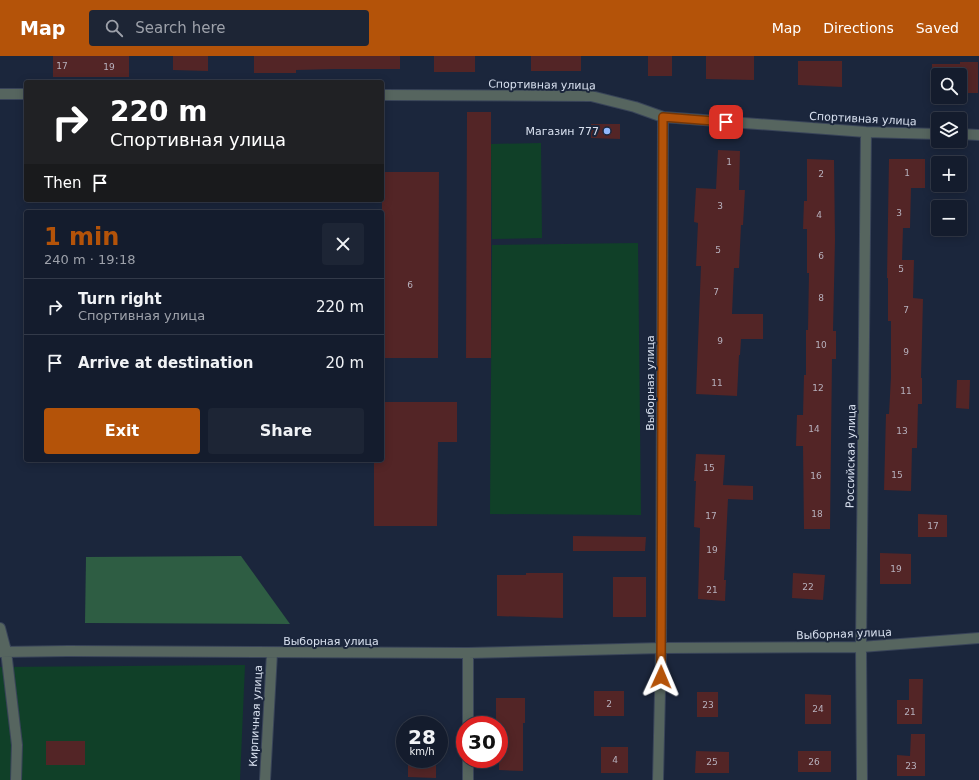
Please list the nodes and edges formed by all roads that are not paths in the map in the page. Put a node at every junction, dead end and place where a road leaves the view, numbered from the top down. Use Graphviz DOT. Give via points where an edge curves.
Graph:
graph roads {
  1 [pos="0,94"];
  2 [pos="24,94"];
  3 [pos="384,95"];
  4 [pos="663,117"];
  5 [pos="866,132"];
  6 [pos="931,134"];
  7 [pos="967,134"];
  8 [pos="979,135"];
  9 [pos="0,628"];
  10 [pos="979,638"];
  11 [pos="861,647"];
  12 [pos="661,648"];
  13 [pos="3,651"];
  14 [pos="272,653"];
  15 [pos="468,653"];
  16 [pos="468,716"];
  17 [pos="468,768"];
  18 [pos="16,780"];
  19 [pos="265,780"];
  20 [pos="468,780"];
  21 [pos="658,780"];
  22 [pos="862,780"];
  1 -- 2 [label="street"];
  3 -- 4 [label="street, Спортивная улица" via="590,96"];
  4 -- 5 [label="street, Спортивная улица"];
  4 -- 12 [label="street, Выборная улица"];
  5 -- 6 [label="street, Спортивная улица"];
  5 -- 11 [label="street, Российская улица"];
  7 -- 8 [label="street"];
  9 -- 13 [label="street"];
  10 -- 11 [label="street, Выборная улица"];
  11 -- 12 [label="street, Выборная улица"];
  11 -- 22 [label="street, Российская улица"];
  12 -- 15 [label="street, Выборная улица"];
  12 -- 21 [label="street, Выборная улица"];
  13 -- 14 [label="street, Выборная улица"];
  13 -- 18 [label="street" via="17,745"];
  14 -- 15 [label="street, Выборная улица"];
  14 -- 19 [label="street, Кирпичная улица"];
  15 -- 16 [label="street"];
  17 -- 20 [label="street"];
}
